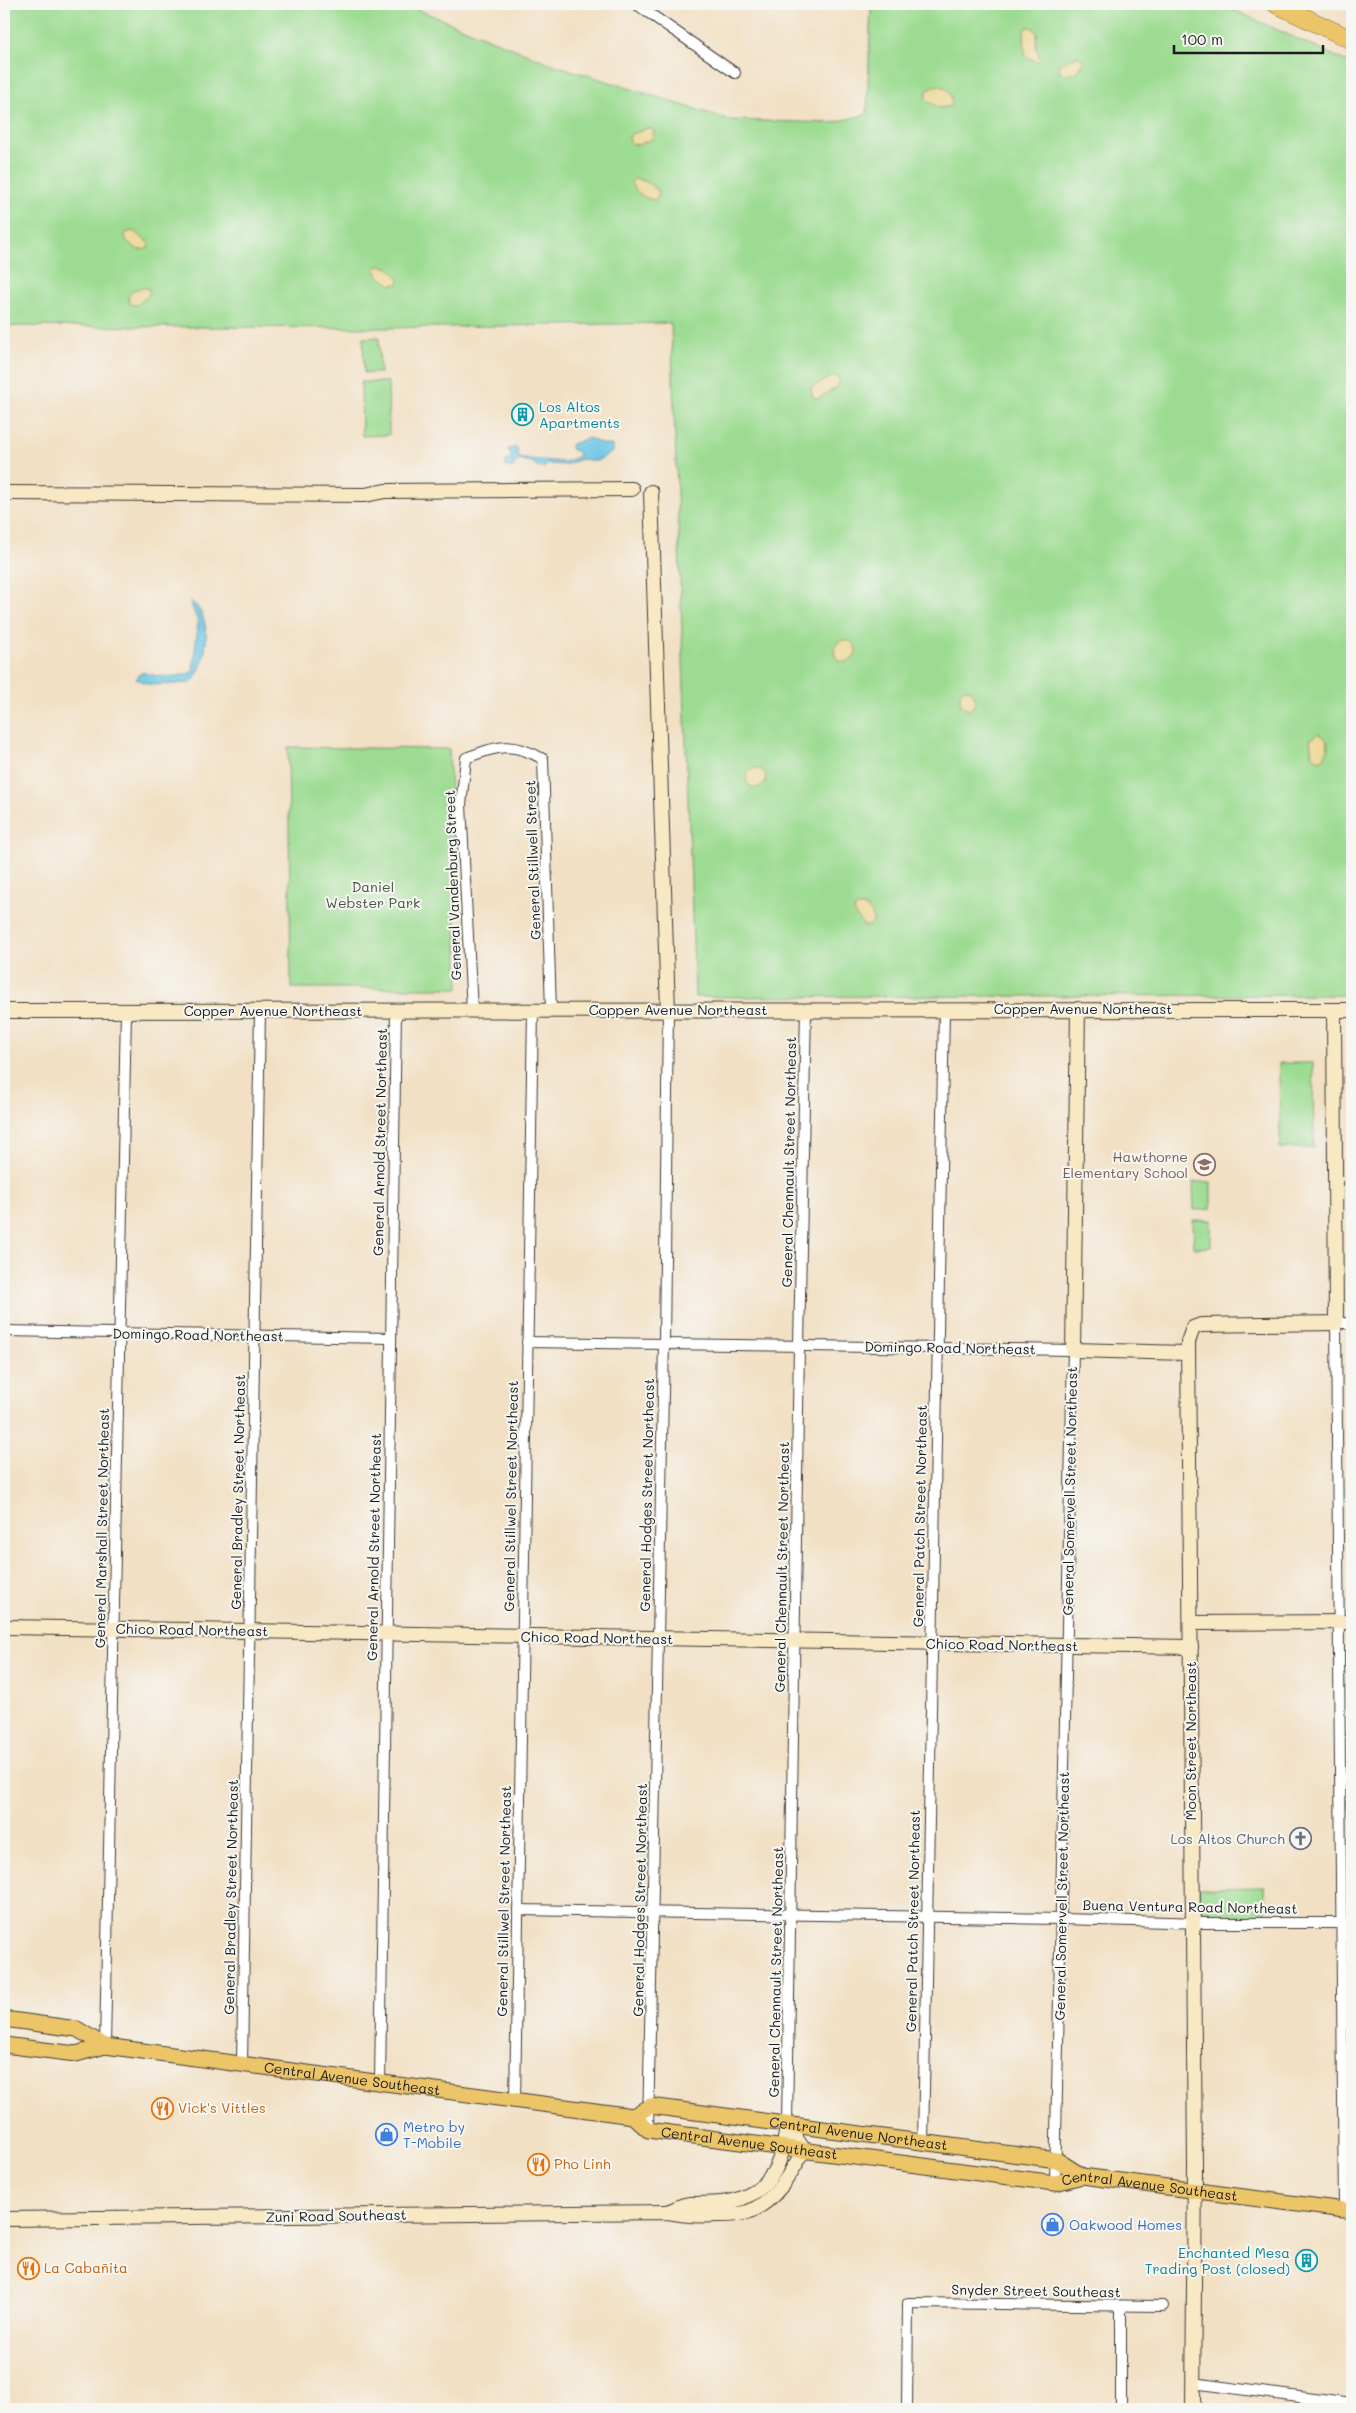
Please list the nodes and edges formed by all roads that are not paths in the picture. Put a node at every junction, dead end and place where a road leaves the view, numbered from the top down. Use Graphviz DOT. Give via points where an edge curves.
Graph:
graph roads {
  1 [pos="636,4"];
  2 [pos="1276,4"];
  3 [pos="1352,40"];
  4 [pos="735,73"];
  5 [pos="632,489"];
  6 [pos="651,492"];
  7 [pos="4,493"];
  8 [pos="494,747"];
  9 [pos="944,1009"];
  10 [pos="1078,1009"];
  11 [pos="806,1010"];
  12 [pos="1334,1010"];
  13 [pos="1352,1010"];
  14 [pos="4,1011"];
  15 [pos="126,1011"];
  16 [pos="396,1011"];
  17 [pos="472,1011"];
  18 [pos="533,1011"];
  19 [pos="551,1011"];
  20 [pos="668,1011"];
  21 [pos="260,1012"];
  22 [pos="1336,1323"];
  23 [pos="1352,1323"];
  24 [pos="4,1331"];
  25 [pos="118,1333"];
  26 [pos="254,1336"];
  27 [pos="391,1338"];
  28 [pos="527,1342"];
  29 [pos="664,1343"];
  30 [pos="799,1345"];
  31 [pos="936,1348"];
  32 [pos="1073,1350"];
  33 [pos="1187,1353"];
  34 [pos="1345,1622"];
  35 [pos="1192,1623"];
  36 [pos="4,1628"];
  37 [pos="114,1629"];
  38 [pos="249,1631"];
  39 [pos="387,1635"];
  40 [pos="522,1637"];
  41 [pos="658,1639"];
  42 [pos="795,1642"];
  43 [pos="931,1644"];
  44 [pos="1066,1646"];
  45 [pos="1191,1647"];
  46 [pos="518,1910"];
  47 [pos="653,1912"];
  48 [pos="791,1914"];
  49 [pos="928,1918"];
  50 [pos="1062,1919"];
  51 [pos="1192,1923"];
  52 [pos="1341,1923"];
  53 [pos="1352,1923"];
  54 [pos="4,2019"];
  55 [pos="4,2045"];
  56 [pos="105,2046"];
  57 [pos="242,2063"];
  58 [pos="380,2082"];
  59 [pos="515,2101"];
  60 [pos="650,2106"];
  61 [pos="633,2116"];
  62 [pos="787,2125"];
  63 [pos="648,2130"];
  64 [pos="923,2143"];
  65 [pos="785,2147"];
  66 [pos="804,2150"];
  67 [pos="1057,2160"];
  68 [pos="1082,2176"];
  69 [pos="1055,2183"];
  70 [pos="1195,2189"];
  71 [pos="1348,2211"];
  72 [pos="668,2212"];
  73 [pos="4,2219"];
  74 [pos="1122,2306"];
  75 [pos="1163,2306"];
  76 [pos="1193,2382"];
  77 [pos="1352,2404"];
  78 [pos="907,2409"];
  79 [pos="1120,2409"];
  80 [pos="1193,2409"];
  1 -- 4 [label="street"];
  2 -- 3 [label="highway"];
  5 -- 7 [label="street" via="385,491 365,496"];
  6 -- 20 [label="street"];
  8 -- 17 [label="street, General Vandenburg Street" via="466,758 461,805"];
  8 -- 19 [label="street, General Stillwell Street" via="524,748 543,759"];
  9 -- 10 [label="street, Copper Avenue Northeast"];
  9 -- 11 [label="street, Copper Avenue Northeast"];
  9 -- 31 [label="street, General Patch Street Northeast"];
  10 -- 12 [label="street, Copper Avenue Northeast"];
  10 -- 32 [label="street, General Somervell Street Northeast"];
  11 -- 20 [label="street, Copper Avenue Northeast"];
  11 -- 30 [label="street, General Chennault Street Northeast"];
  12 -- 13 [label="street, Copper Avenue Northeast"];
  12 -- 22 [label="street"];
  14 -- 15 [label="street, Copper Avenue Northeast"];
  15 -- 21 [label="street, Copper Avenue Northeast"];
  15 -- 25 [label="street, General Marshall Street Northeast"];
  16 -- 17 [label="street, Copper Avenue Northeast"];
  16 -- 21 [label="street, Copper Avenue Northeast"];
  16 -- 27 [label="street, General Arnold Street Northeast"];
  17 -- 18 [label="street, Copper Avenue Northeast"];
  18 -- 19 [label="street, Copper Avenue Northeast"];
  18 -- 28 [label="street, General Stillwel Street Northeast"];
  19 -- 20 [label="street, Copper Avenue Northeast"];
  20 -- 29 [label="street, General Hodges Street Northeast"];
  21 -- 26 [label="street, General Bradley Street Northeast"];
  22 -- 23 [label="street"];
  22 -- 33 [label="street" via="1201,1325 1190,1332"];
  22 -- 34 [label="street"];
  24 -- 25 [label="street, Domingo Road Northeast"];
  25 -- 26 [label="street, Domingo Road Northeast"];
  25 -- 37 [label="street, General Marshall Street Northeast"];
  26 -- 27 [label="street, Domingo Road Northeast"];
  26 -- 38 [label="street, General Bradley Street Northeast"];
  27 -- 39 [label="street, General Arnold Street Northeast"];
  28 -- 29 [label="street, Domingo Road Northeast"];
  28 -- 40 [label="street, General Stillwel Street Northeast"];
  29 -- 30 [label="street, Domingo Road Northeast"];
  29 -- 41 [label="street, General Hodges Street Northeast"];
  30 -- 31 [label="street, Domingo Road Northeast"];
  30 -- 42 [label="street, General Chennault Street Northeast"];
  31 -- 32 [label="street, Domingo Road Northeast"];
  31 -- 43 [label="street, General Patch Street Northeast"];
  32 -- 33 [label="street, Domingo Road Northeast"];
  32 -- 44 [label="street, General Somervell Street Northeast"];
  33 -- 35 [label="street, Moon Street Northeast"];
  34 -- 35 [label="street"];
  34 -- 52 [label="street"];
  35 -- 45 [label="street, Moon Street Northeast"];
  36 -- 37 [label="street, Chico Road Northeast"];
  37 -- 38 [label="street, Chico Road Northeast"];
  37 -- 56 [label="street, General Marshall Street Northeast"];
  38 -- 39 [label="street, Chico Road Northeast"];
  38 -- 57 [label="street, General Bradley Street Northeast"];
  39 -- 40 [label="street, Chico Road Northeast"];
  39 -- 58 [label="street, General Arnold Street Northeast"];
  40 -- 41 [label="street, Chico Road Northeast"];
  40 -- 46 [label="street, General Stillwel Street Northeast"];
  41 -- 42 [label="street, Chico Road Northeast"];
  41 -- 47 [label="street, General Hodges Street Northeast"];
  42 -- 43 [label="street, Chico Road Northeast"];
  42 -- 48 [label="street, General Chennault Street Northeast"];
  43 -- 44 [label="street, Chico Road Northeast"];
  43 -- 49 [label="street, General Patch Street Northeast"];
  44 -- 45 [label="street, Chico Road Northeast"];
  44 -- 50 [label="street, General Somervell Street Northeast"];
  45 -- 51 [label="street, Moon Street Northeast"];
  46 -- 47 [label="street, Buena Ventura Road Northeast"];
  46 -- 59 [label="street, General Stillwel Street Northeast"];
  47 -- 48 [label="street, Buena Ventura Road Northeast"];
  47 -- 60 [label="street, General Hodges Street Northeast"];
  48 -- 49 [label="street, Buena Ventura Road Northeast"];
  48 -- 62 [label="street, General Chennault Street Northeast"];
  49 -- 50 [label="street, Buena Ventura Road Northeast"];
  49 -- 64 [label="street, General Patch Street Northeast"];
  50 -- 51 [label="street, Buena Ventura Road Northeast"];
  50 -- 67 [label="street, General Somervell Street Northeast"];
  51 -- 52 [label="street, Buena Ventura Road Northeast"];
  51 -- 70 [label="street, Moon Street Northeast"];
  52 -- 53 [label="street, Buena Ventura Road Northeast"];
  52 -- 71 [label="street"];
  54 -- 56 [label="main road" via="77,2029"];
  55 -- 56 [label="main road, Central Avenue Southeast" via="76,2054"];
  56 -- 57 [label="main road, Central Avenue Southeast"];
  57 -- 58 [label="main road, Central Avenue Southeast"];
  58 -- 59 [label="main road, Central Avenue Southeast"];
  59 -- 61 [label="main road, Central Avenue Southeast"];
  60 -- 61 [label="main road"];
  60 -- 62 [label="main road, Central Avenue Northeast"];
  60 -- 63 [label="street, General Hodges Street Northeast"];
  61 -- 63 [label="main road, Central Avenue Southeast"];
  62 -- 64 [label="main road, Central Avenue Northeast"];
  62 -- 65 [label="street, Zuni Road Southeast"];
  62 -- 66 [label="street"];
  63 -- 65 [label="main road, Central Avenue Southeast"];
  64 -- 67 [label="main road, Central Avenue Northeast"];
  65 -- 66 [label="main road, Central Avenue Southeast"];
  65 -- 72 [label="street, Zuni Road Southeast" via="780,2165 765,2184 751,2194 734,2201 688,2204"];
  66 -- 69 [label="main road, Central Avenue Southeast"];
  66 -- 72 [label="street, Zuni Road Southeast" via="779,2189 758,2207 747,2212 686,2216"];
  67 -- 68 [label="main road, Central Avenue Northeast"];
  67 -- 69 [label="street, General Somervell Street Northeast"];
  68 -- 69 [label="main road, Central Avenue Southeast"];
  68 -- 70 [label="main road, Central Avenue Southeast"];
  70 -- 71 [label="main road, Central Avenue Southeast"];
  70 -- 76 [label="street, Moon Street Northeast"];
  72 -- 73 [label="street, Zuni Road Southeast"];
  74 -- 75 [label="street, Snyder Street Southeast"];
  74 -- 78 [label="street, Snyder Street Southeast" via="908,2303"];
  74 -- 79 [label="street"];
  76 -- 77 [label="street"];
  76 -- 80 [label="street, Moon Street Northeast"];
}
